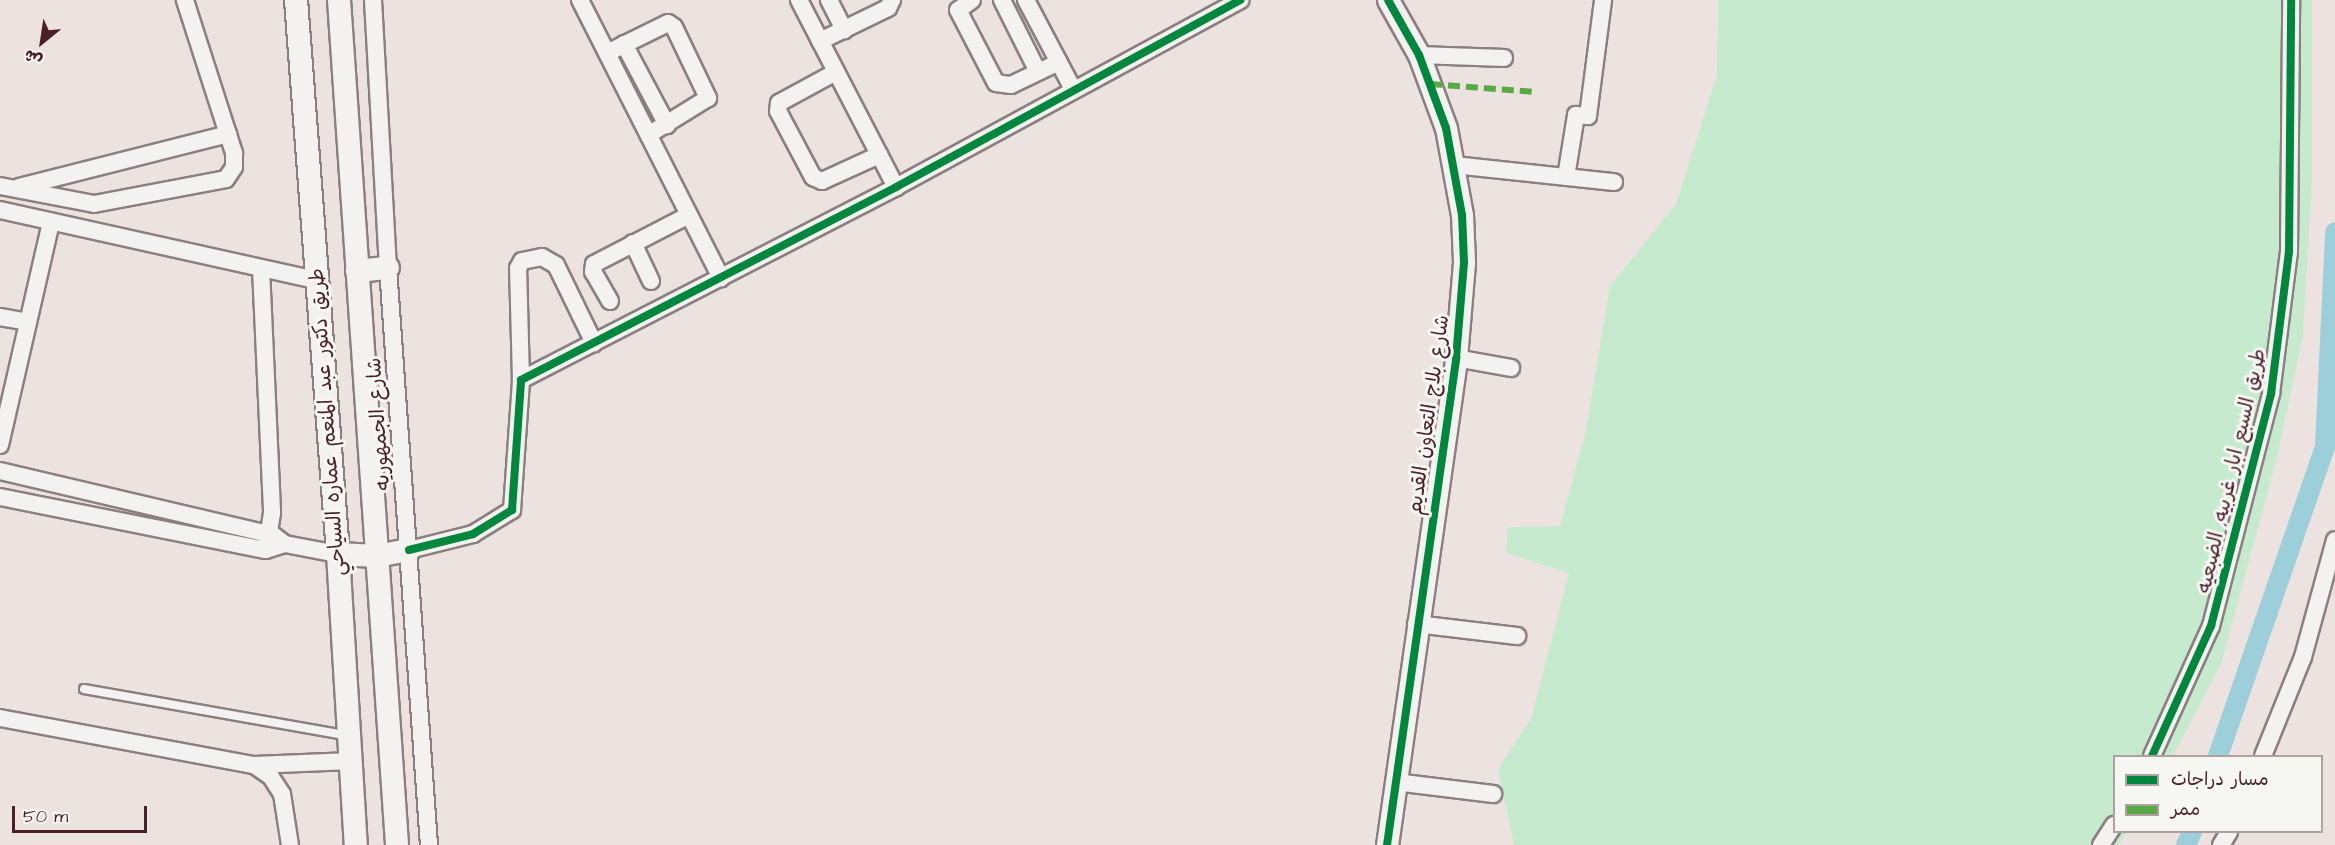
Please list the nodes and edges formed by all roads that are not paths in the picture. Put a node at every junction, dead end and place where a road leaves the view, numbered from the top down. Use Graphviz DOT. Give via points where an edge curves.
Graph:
graph roads {
  1 [pos="185,0"];
  2 [pos="296,0"];
  3 [pos="339,0"];
  4 [pos="373,0"];
  5 [pos="579,0"];
  6 [pos="799,0"];
  7 [pos="829,0"];
  8 [pos="892,0"];
  9 [pos="972,0"];
  10 [pos="1002,0"];
  11 [pos="1026,0"];
  12 [pos="1240,0"];
  13 [pos="1388,0"];
  14 [pos="1603,0"];
  15 [pos="2291,0"];
  16 [pos="844,30"];
  17 [pos="820,41"];
  18 [pos="624,44"];
  19 [pos="606,53"];
  20 [pos="1419,55"];
  21 [pos="1504,58"];
  22 [pos="1059,62"];
  23 [pos="836,72"];
  24 [pos="1038,72"];
  25 [pos="1073,89"];
  26 [pos="667,125"];
  27 [pos="228,134"];
  28 [pos="648,135"];
  29 [pos="879,154"];
  30 [pos="1454,165"];
  31 [pos="1566,177"];
  32 [pos="1614,182"];
  33 [pos="7,187"];
  34 [pos="896,187"];
  35 [pos="0,210"];
  36 [pos="687,216"];
  37 [pos="51,222"];
  38 [pos="633,243"];
  39 [pos="261,268"];
  40 [pos="388,268"];
  41 [pos="357,271"];
  42 [pos="721,278"];
  43 [pos="317,280"];
  44 [pos="651,281"];
  45 [pos="610,301"];
  46 [pos="0,317"];
  47 [pos="28,322"];
  48 [pos="594,343"];
  49 [pos="1456,358"];
  50 [pos="1511,368"];
  51 [pos="521,380"];
  52 [pos="3,421"];
  53 [pos="0,445"];
  54 [pos="0,471"];
  55 [pos="0,497"];
  56 [pos="2335,540"];
  57 [pos="268,542"];
  58 [pos="409,550"];
  59 [pos="338,554"];
  60 [pos="377,556"];
  61 [pos="1416,624"];
  62 [pos="1517,636"];
  63 [pos="84,688"];
  64 [pos="0,718"];
  65 [pos="350,735"];
  66 [pos="2152,755"];
  67 [pos="2263,755"];
  68 [pos="254,765"];
  69 [pos="352,766"];
  70 [pos="391,767"];
  71 [pos="1395,782"];
  72 [pos="1493,794"];
  73 [pos="2113,828"];
  74 [pos="290,845"];
  75 [pos="356,845"];
  76 [pos="396,845"];
  77 [pos="429,845"];
  78 [pos="1387,845"];
  79 [pos="2101,845"];
  1 -- 27 [label="street"];
  2 -- 43 [label="main road, طريق دكتور عبد المنعم عماره السياحي"];
  3 -- 41 [label="main road, طريق دكتور عبد المنعم عماره السياحي"];
  4 -- 40 [label="street, شارع الجمهوريه"];
  5 -- 19 [label="street"];
  6 -- 17 [label="street"];
  7 -- 16 [label="street"];
  8 -- 16 [label="street" via="888,8"];
  9 -- 24 [label="street" via="958,10 996,83 1011,85"];
  10 -- 24 [label="street"];
  11 -- 22 [label="street"];
  12 -- 25 [label="street"];
  13 -- 20 [label="street, شارع بلاج التعاون القديم"];
  14 -- 31 [label="street" via="1588,116 1576,115"];
  15 -- 66 [label="street, طريق السبع ابار غربيه, الضبعيه" via="2289,252 2271,394 2211,626"];
  16 -- 17 [label="street"];
  17 -- 23 [label="street"];
  18 -- 19 [label="street"];
  18 -- 26 [label="street"];
  18 -- 26 [label="street" via="668,23 674,27 708,98"];
  19 -- 28 [label="street"];
  20 -- 21 [label="street"];
  20 -- 30 [label="street, شارع بلاج التعاون القديم" via="1446,128"];
  22 -- 24 [label="street"];
  22 -- 25 [label="street"];
  23 -- 29 [label="street"];
  23 -- 29 [label="street" via="779,103 778,111 813,177 822,181"];
  25 -- 34 [label="street"];
  26 -- 28 [label="street"];
  27 -- 33 [label="street"];
  27 -- 33 [label="street" via="235,160 226,179 94,204"];
  28 -- 36 [label="street"];
  29 -- 34 [label="street"];
  30 -- 31 [label="street"];
  30 -- 49 [label="street, شارع بلاج التعاون القديم" via="1464,262"];
  31 -- 32 [label="street"];
  34 -- 42 [label="street"];
  35 -- 37 [label="street"];
  36 -- 38 [label="street"];
  36 -- 42 [label="street"];
  37 -- 39 [label="street"];
  37 -- 47 [label="street"];
  38 -- 44 [label="street"];
  38 -- 45 [label="street" via="592,268"];
  39 -- 43 [label="street"];
  39 -- 57 [label="street" via="272,513"];
  40 -- 41 [label="main road"];
  40 -- 58 [label="street, شارع الجمهوريه"];
  41 -- 60 [label="main road, طريق دكتور عبد المنعم عماره السياحي"];
  42 -- 48 [label="street"];
  43 -- 59 [label="main road, طريق دكتور عبد المنعم عماره السياحي"];
  46 -- 47 [label="street"];
  47 -- 52 [label="street"];
  48 -- 51 [label="street"];
  48 -- 51 [label="street" via="556,265 542,257 522,261 518,268"];
  49 -- 50 [label="street"];
  49 -- 61 [label="street, شارع بلاج التعاون القديم"];
  51 -- 58 [label="street" via="512,510 473,534"];
  52 -- 53 [label="street"];
  54 -- 57 [label="street"];
  55 -- 57 [label="street"];
  56 -- 67 [label="street" via="2303,657"];
  57 -- 59 [label="street"];
  58 -- 60 [label="main road"];
  58 -- 77 [label="street, شارع الجمهوريه"];
  59 -- 60 [label="main road"];
  59 -- 65 [label="main road, طريق دكتور عبد المنعم عماره السياحي"];
  60 -- 70 [label="main road, طريق دكتور عبد المنعم عماره السياحي"];
  61 -- 62 [label="street"];
  61 -- 71 [label="street, شارع بلاج التعاون القديم"];
  63 -- 65 [label="lane"];
  64 -- 68 [label="street"];
  65 -- 69 [label="main road, طريق دكتور عبد المنعم عماره السياحي"];
  68 -- 69 [label="street"];
  68 -- 74 [label="street" via="271,777 282,794"];
  69 -- 70 [label="main road"];
  69 -- 75 [label="main road, طريق دكتور عبد المنعم عماره السياحي"];
  70 -- 76 [label="main road, طريق دكتور عبد المنعم عماره السياحي"];
  71 -- 72 [label="street"];
  71 -- 78 [label="street, شارع بلاج التعاون القديم"];
  73 -- 79 [label="street"];
}
